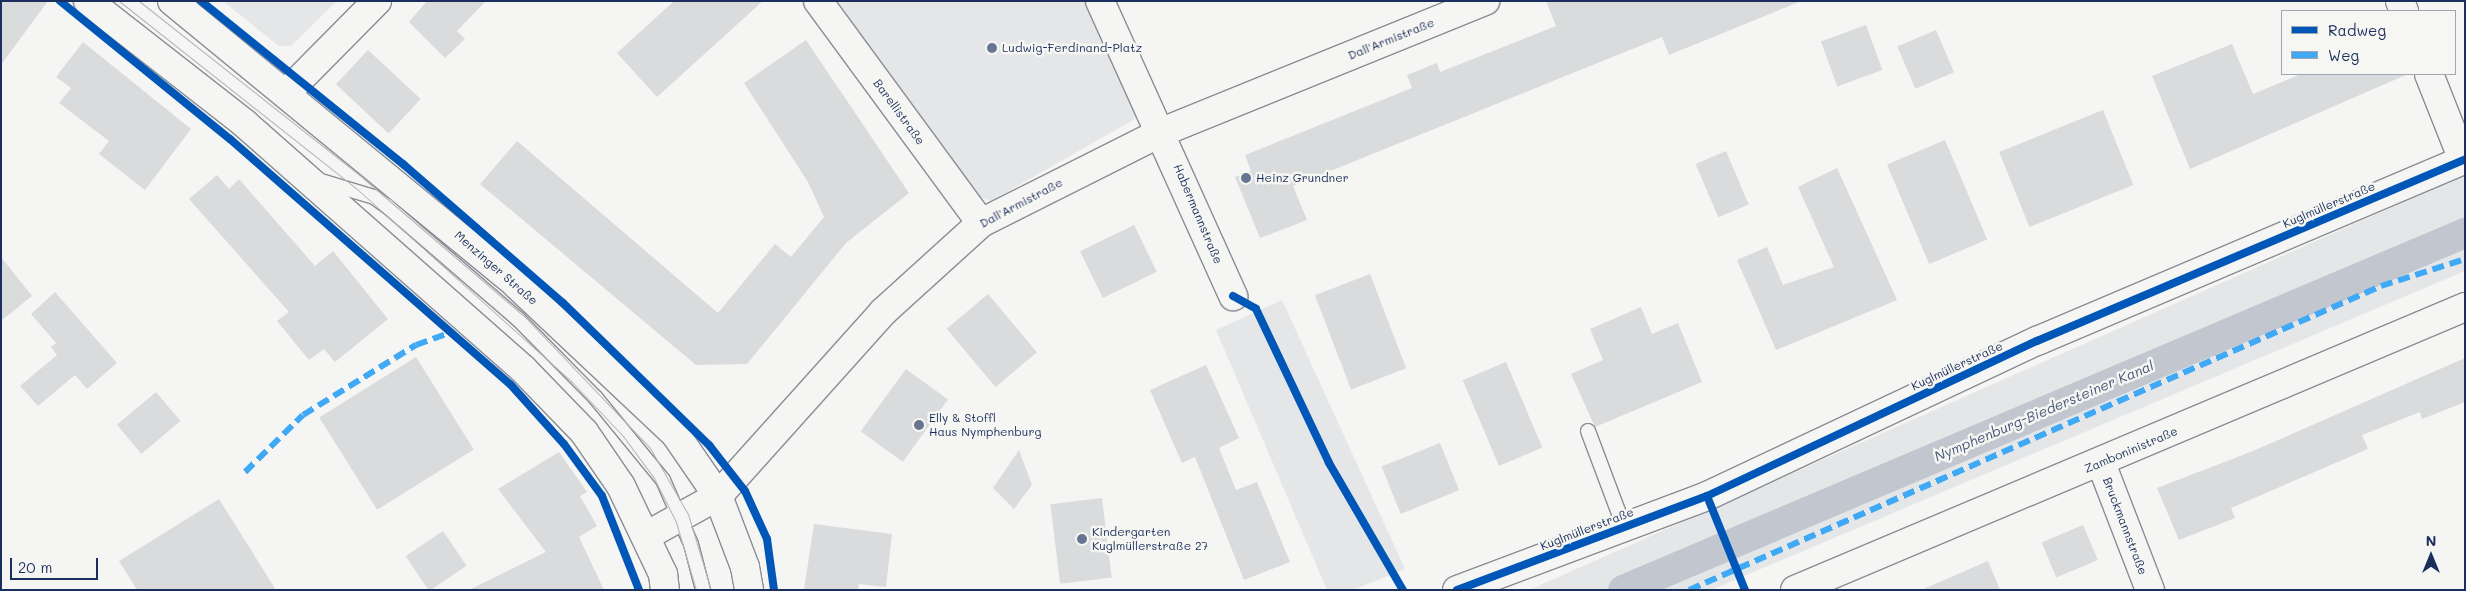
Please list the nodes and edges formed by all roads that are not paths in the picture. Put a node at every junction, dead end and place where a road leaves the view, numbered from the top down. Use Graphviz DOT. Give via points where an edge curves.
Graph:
graph roads {
  1 [pos="88,1"];
  2 [pos="172,1"];
  3 [pos="377,1"];
  4 [pos="818,1"];
  5 [pos="1100,1"];
  6 [pos="1485,1"];
  7 [pos="2429,75"];
  8 [pos="287,92"];
  9 [pos="1162,132"];
  10 [pos="2464,159"];
  11 [pos="306,176"];
  12 [pos="981,222"];
  13 [pos="497,268"];
  14 [pos="1233,296"];
  15 [pos="2465,307"];
  16 [pos="508,311"];
  17 [pos="1588,431"];
  18 [pos="2100,463"];
  19 [pos="718,496"];
  20 [pos="682,518"];
  21 [pos="1624,527"];
  22 [pos="646,536"];
  23 [pos="665,590"];
  24 [pos="704,590"];
  25 [pos="749,590"];
  26 [pos="1457,590"];
  27 [pos="1795,590"];
  28 [pos="2150,590"];
  1 -- 11 [label="street"];
  2 -- 8 [label="street, Menzinger Straße"];
  3 -- 8 [label="street"];
  4 -- 12 [label="street, Barellistraße"];
  5 -- 9 [label="street, Habermannstraße"];
  6 -- 9 [label="street, Dall'Armistraße"];
  7 -- 10 [label="street"];
  8 -- 13 [label="street, Menzinger Straße"];
  9 -- 12 [label="street, Dall'Armistraße"];
  9 -- 14 [label="street, Habermannstraße"];
  10 -- 21 [label="street, Kuglmüllerstraße" via="2037,341 1708,496"];
  11 -- 16 [label="lane" via="374,197"];
  11 -- 22 [label="street" via="523,369 584,432 621,486"];
  12 -- 19 [label="street, Dall'Armistraße" via="883,312"];
  13 -- 16 [label="lane"];
  13 -- 19 [label="street, Menzinger Straße" via="676,435"];
  15 -- 18 [label="street, Zamboninistraße"];
  16 -- 20 [label="lane" via="642,450"];
  17 -- 21 [label="lane"];
  18 -- 27 [label="street, Zamboninistraße"];
  18 -- 28 [label="street, Bruckmannstraße"];
  19 -- 20 [label="street, Dall'Armistraße"];
  19 -- 25 [label="street, Menzinger Straße" via="746,567"];
  20 -- 22 [label="street, Dall'Armistraße"];
  20 -- 24 [label="lane"];
  21 -- 26 [label="street, Kuglmüllerstraße"];
  22 -- 23 [label="street"];
}
